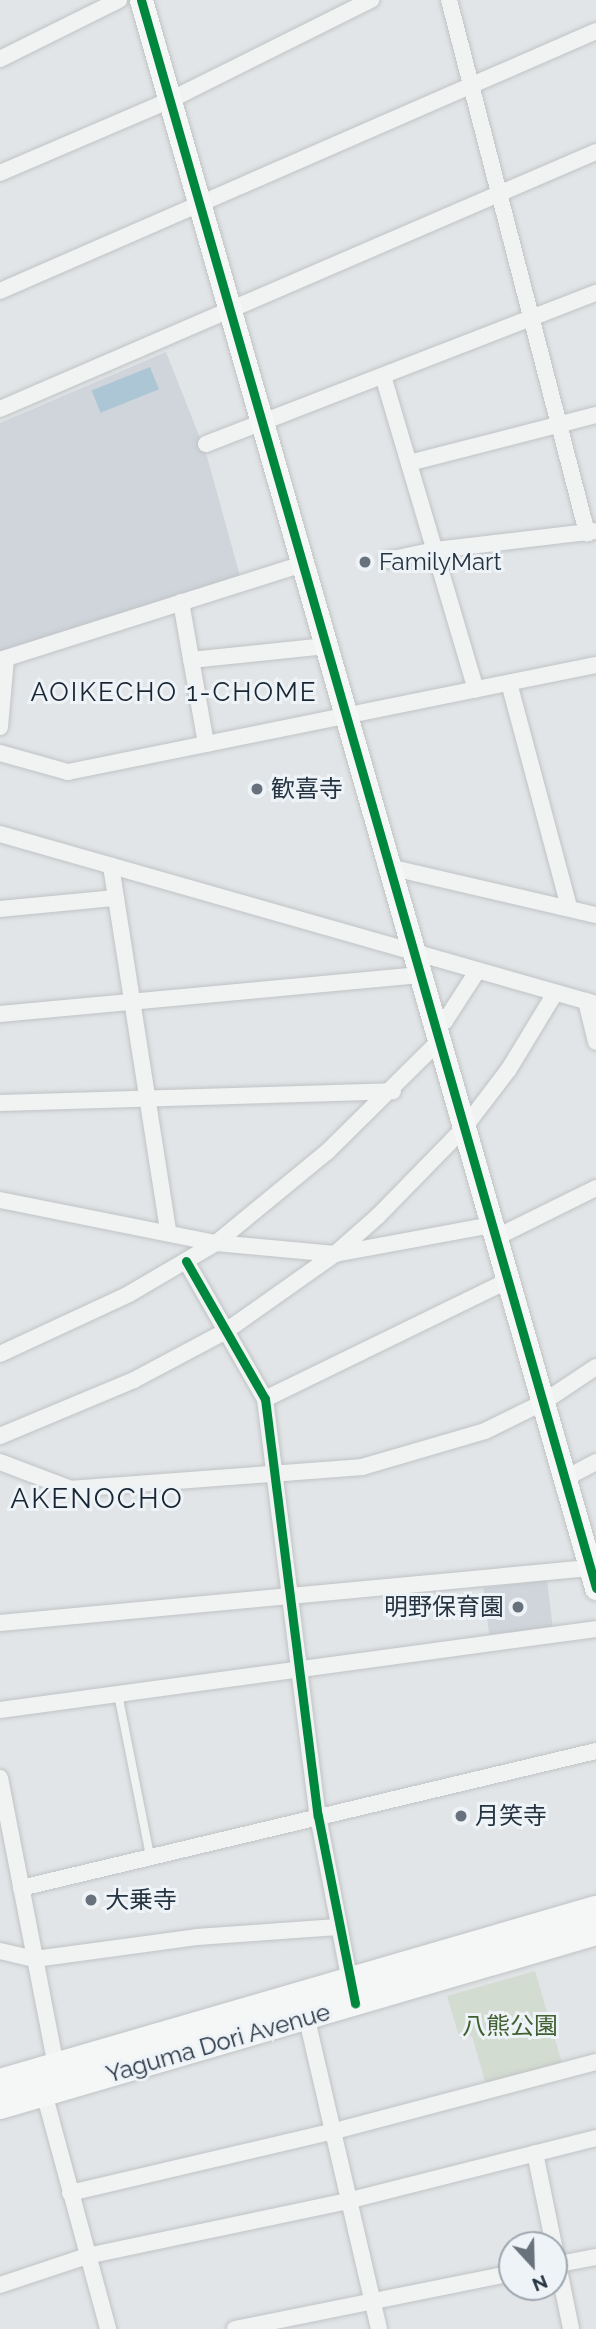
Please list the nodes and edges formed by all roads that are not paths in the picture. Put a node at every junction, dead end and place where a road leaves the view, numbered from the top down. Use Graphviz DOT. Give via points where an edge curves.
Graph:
graph roads {
  1 [pos="119,0"];
  2 [pos="141,0"];
  3 [pos="371,0"];
  4 [pos="449,0"];
  5 [pos="596,31"];
  6 [pos="0,59"];
  7 [pos="471,86"];
  8 [pos="170,100"];
  9 [pos="596,152"];
  10 [pos="0,173"];
  11 [pos="499,193"];
  12 [pos="200,205"];
  13 [pos="0,291"];
  14 [pos="596,293"];
  15 [pos="231,310"];
  16 [pos="532,318"];
  17 [pos="383,376"];
  18 [pos="0,410"];
  19 [pos="596,415"];
  20 [pos="262,422"];
  21 [pos="559,426"];
  22 [pos="206,444"];
  23 [pos="409,463"];
  24 [pos="592,532"];
  25 [pos="435,550"];
  26 [pos="388,560"];
  27 [pos="303,564"];
  28 [pos="181,602"];
  29 [pos="326,646"];
  30 [pos="3,659"];
  31 [pos="191,660"];
  32 [pos="596,665"];
  33 [pos="509,683"];
  34 [pos="476,689"];
  35 [pos="346,715"];
  36 [pos="0,727"];
  37 [pos="205,744"];
  38 [pos="0,753"];
  39 [pos="0,834"];
  40 [pos="111,866"];
  41 [pos="389,867"];
  42 [pos="116,898"];
  43 [pos="569,907"];
  44 [pos="0,909"];
  45 [pos="596,915"];
  46 [pos="417,965"];
  47 [pos="476,973"];
  48 [pos="555,993"];
  49 [pos="132,1001"];
  50 [pos="591,1003"];
  51 [pos="0,1014"];
  52 [pos="436,1033"];
  53 [pos="596,1042"];
  54 [pos="393,1091"];
  55 [pos="147,1098"];
  56 [pos="0,1103"];
  57 [pos="464,1128"];
  58 [pos="596,1188"];
  59 [pos="0,1200"];
  60 [pos="168,1232"];
  61 [pos="493,1232"];
  62 [pos="216,1242"];
  63 [pos="335,1254"];
  64 [pos="186,1261"];
  65 [pos="508,1281"];
  66 [pos="226,1331"];
  67 [pos="0,1354"];
  68 [pos="596,1367"];
  69 [pos="265,1399"];
  70 [pos="542,1404"];
  71 [pos="0,1436"];
  72 [pos="0,1462"];
  73 [pos="596,1462"];
  74 [pos="274,1476"];
  75 [pos="564,1479"];
  76 [pos="593,1578"];
  77 [pos="289,1597"];
  78 [pos="0,1623"];
  79 [pos="596,1629"];
  80 [pos="298,1669"];
  81 [pos="118,1694"];
  82 [pos="0,1710"];
  83 [pos="596,1751"];
  84 [pos="1,1783"];
  85 [pos="318,1816"];
  86 [pos="150,1856"];
  87 [pos="21,1888"];
  88 [pos="596,1909"];
  89 [pos="338,1927"];
  90 [pos="596,1932"];
  91 [pos="0,1951"];
  92 [pos="35,1959"];
  93 [pos="352,1993"];
  94 [pos="304,2007"];
  95 [pos="596,2062"];
  96 [pos="56,2065"];
  97 [pos="0,2082"];
  98 [pos="44,2093"];
  99 [pos="0,2106"];
  100 [pos="331,2132"];
  101 [pos="596,2138"];
  102 [pos="535,2153"];
  103 [pos="70,2193"];
  104 [pos="347,2201"];
  105 [pos="550,2231"];
  106 [pos="87,2256"];
  107 [pos="596,2256"];
  108 [pos="568,2262"];
  109 [pos="498,2276"];
  110 [pos="0,2284"];
  111 [pos="372,2300"];
  112 [pos="565,2301"];
  113 [pos="108,2329"];
  114 [pos="237,2329"];
  115 [pos="379,2329"];
  116 [pos="571,2329"];
  1 -- 6 [label="street"];
  2 -- 8 [label="street"];
  3 -- 8 [label="street"];
  4 -- 7 [label="street"];
  5 -- 7 [label="street"];
  7 -- 11 [label="street"];
  7 -- 12 [label="street"];
  8 -- 10 [label="street"];
  8 -- 12 [label="street"];
  9 -- 11 [label="street"];
  11 -- 15 [label="street"];
  11 -- 16 [label="street"];
  12 -- 13 [label="street"];
  12 -- 15 [label="street"];
  14 -- 16 [label="street"];
  15 -- 18 [label="street"];
  15 -- 20 [label="street"];
  16 -- 17 [label="street"];
  16 -- 21 [label="street"];
  17 -- 20 [label="street"];
  17 -- 23 [label="street"];
  19 -- 21 [label="street"];
  20 -- 22 [label="street"];
  20 -- 27 [label="street"];
  21 -- 23 [label="street"];
  21 -- 24 [label="street"];
  23 -- 25 [label="street"];
  24 -- 25 [label="street"];
  25 -- 26 [label="street"];
  25 -- 34 [label="street"];
  27 -- 28 [label="street"];
  27 -- 29 [label="street"];
  28 -- 30 [label="street"];
  28 -- 31 [label="street"];
  29 -- 31 [label="street"];
  29 -- 35 [label="street"];
  30 -- 36 [label="street"];
  31 -- 37 [label="street"];
  32 -- 33 [label="street"];
  33 -- 34 [label="street"];
  33 -- 43 [label="street"];
  34 -- 35 [label="street"];
  35 -- 37 [label="street"];
  35 -- 41 [label="street"];
  37 -- 38 [label="street" via="68,772"];
  39 -- 40 [label="street"];
  40 -- 42 [label="street"];
  40 -- 46 [label="street"];
  41 -- 43 [label="street"];
  41 -- 46 [label="street"];
  42 -- 44 [label="street"];
  42 -- 49 [label="street"];
  43 -- 45 [label="street"];
  46 -- 47 [label="street"];
  46 -- 49 [label="street"];
  46 -- 52 [label="street"];
  47 -- 48 [label="street"];
  47 -- 52 [label="street"];
  48 -- 50 [label="street"];
  48 -- 57 [label="street" via="509,1069"];
  49 -- 51 [label="street"];
  49 -- 55 [label="street"];
  50 -- 53 [label="street"];
  52 -- 54 [label="street"];
  52 -- 57 [label="street"];
  54 -- 55 [label="street"];
  54 -- 62 [label="street" via="277,1196"];
  55 -- 56 [label="street"];
  55 -- 60 [label="street"];
  57 -- 61 [label="street"];
  57 -- 63 [label="street"];
  58 -- 61 [label="street"];
  59 -- 60 [label="street"];
  60 -- 62 [label="street"];
  61 -- 63 [label="street"];
  61 -- 65 [label="street"];
  62 -- 63 [label="street"];
  62 -- 64 [label="street"];
  63 -- 66 [label="street"];
  64 -- 66 [label="street"];
  64 -- 67 [label="street" via="68,1326"];
  65 -- 69 [label="street"];
  65 -- 70 [label="street"];
  66 -- 69 [label="street"];
  66 -- 71 [label="street" via="134,1380"];
  68 -- 70 [label="street"];
  69 -- 74 [label="street"];
  70 -- 74 [label="street" via="434,1448 362,1466"];
  70 -- 75 [label="street"];
  72 -- 74 [label="street" via="71,1489"];
  73 -- 75 [label="street"];
  74 -- 77 [label="street"];
  75 -- 76 [label="street"];
  76 -- 77 [label="street"];
  77 -- 78 [label="street"];
  77 -- 80 [label="street"];
  79 -- 80 [label="street"];
  80 -- 81 [label="street"];
  80 -- 85 [label="street"];
  81 -- 82 [label="street"];
  81 -- 86 [label="lane"];
  83 -- 85 [label="street"];
  84 -- 87 [label="street"];
  85 -- 86 [label="street"];
  85 -- 89 [label="street"];
  86 -- 87 [label="street"];
  87 -- 92 [label="street"];
  88 -- 93 [label="main road, Yaguma Dori Avenue"];
  89 -- 92 [label="street" via="197,1937"];
  89 -- 93 [label="street"];
  90 -- 93 [label="main road, Yaguma Dori Avenue"];
  91 -- 92 [label="street"];
  92 -- 96 [label="street"];
  93 -- 94 [label="main road, Yaguma Dori Avenue"];
  94 -- 96 [label="main road, Yaguma Dori Avenue"];
  94 -- 98 [label="main road, Yaguma Dori Avenue"];
  94 -- 100 [label="street"];
  95 -- 100 [label="street"];
  96 -- 97 [label="main road, Yaguma Dori Avenue"];
  98 -- 99 [label="main road, Yaguma Dori Avenue"];
  98 -- 103 [label="street"];
  100 -- 103 [label="street"];
  100 -- 104 [label="street"];
  101 -- 102 [label="street"];
  102 -- 104 [label="street"];
  102 -- 105 [label="street"];
  103 -- 106 [label="street"];
  104 -- 106 [label="street"];
  104 -- 111 [label="street"];
  106 -- 110 [label="street"];
  106 -- 113 [label="street"];
  107 -- 108 [label="street"];
  109 -- 111 [label="street"];
  111 -- 114 [label="street"];
  111 -- 115 [label="street"];
  112 -- 116 [label="street"];
}
